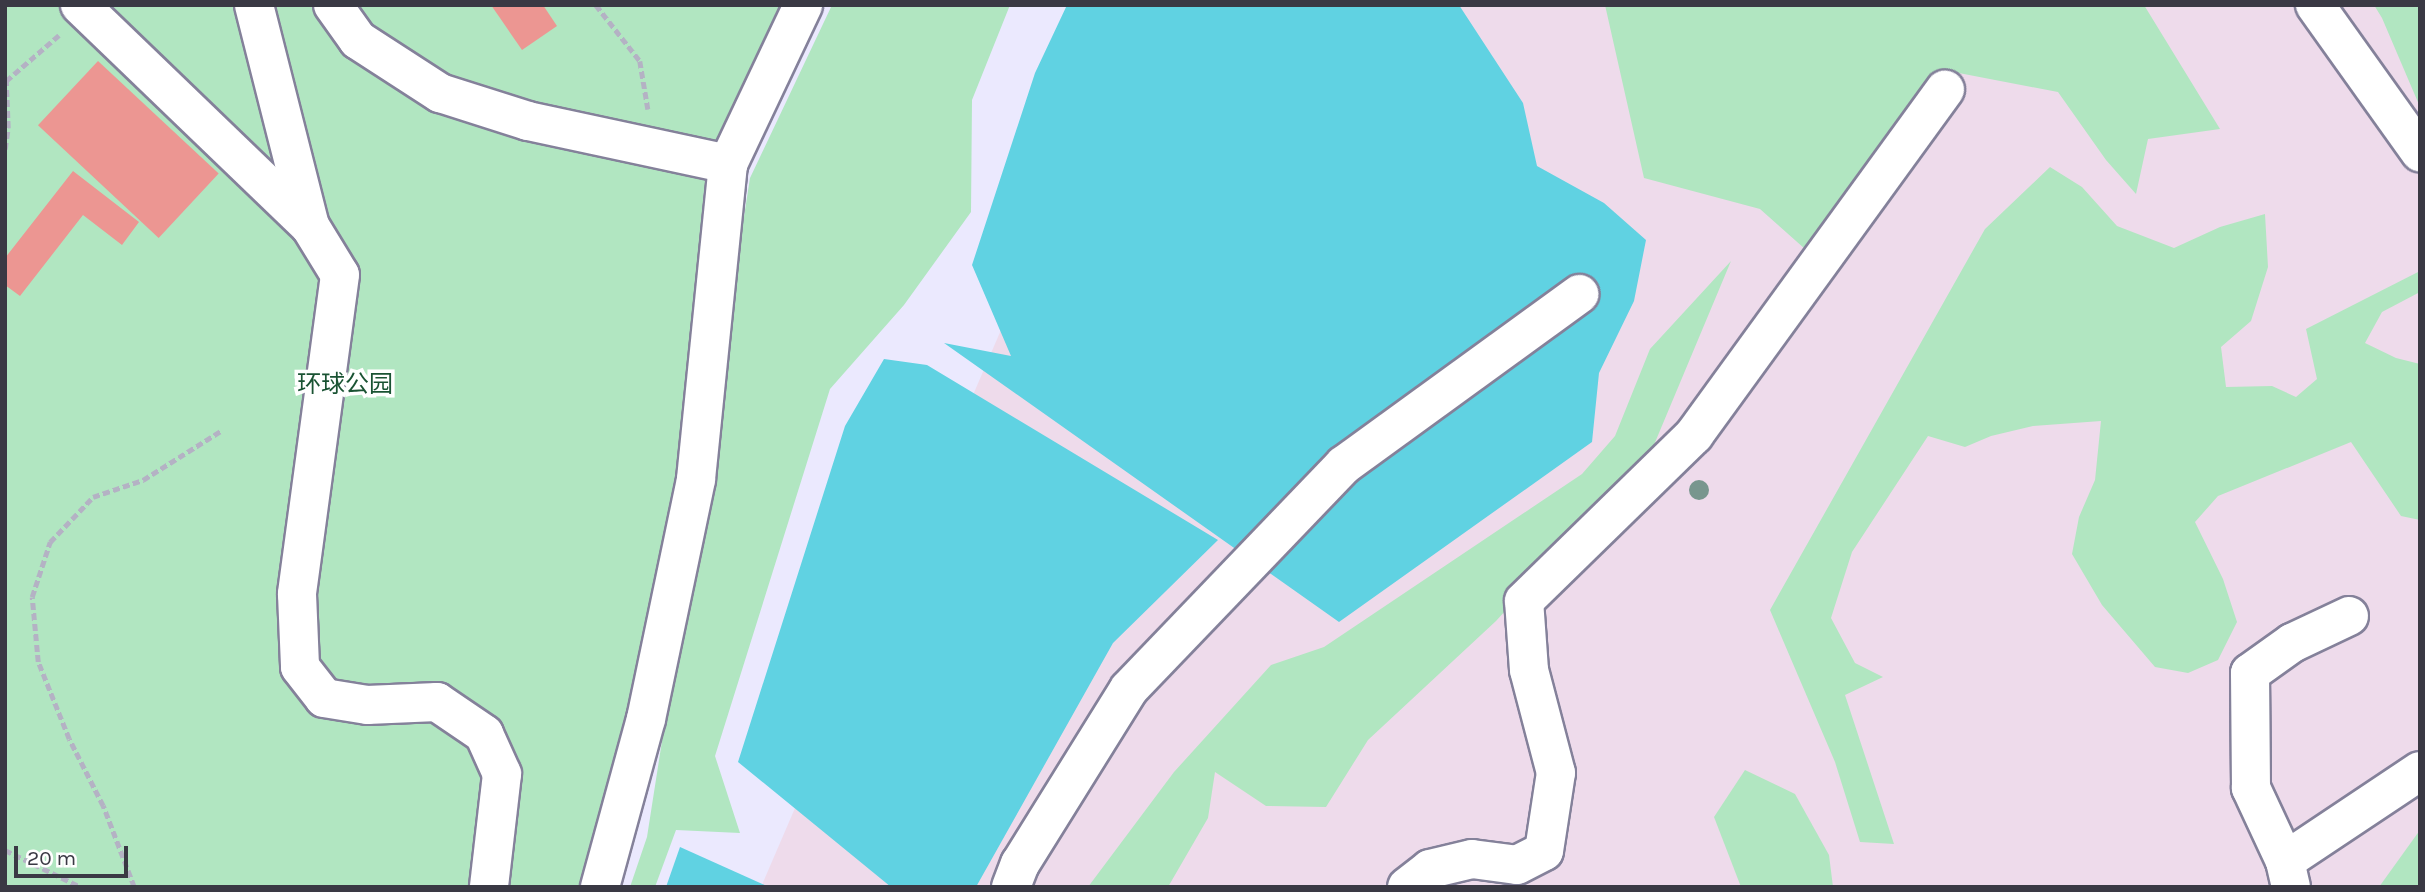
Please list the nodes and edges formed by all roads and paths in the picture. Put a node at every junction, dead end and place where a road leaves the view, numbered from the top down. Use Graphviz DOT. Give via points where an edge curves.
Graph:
graph roads {
  1 [pos="254,5"];
  2 [pos="333,5"];
  3 [pos="596,5"];
  4 [pos="803,5"];
  5 [pos="2315,5"];
  6 [pos="83,8"];
  7 [pos="1945,90"];
  8 [pos="655,148"];
  9 [pos="5,149"];
  10 [pos="2420,152"];
  11 [pos="728,164"];
  12 [pos="310,226"];
  13 [pos="1579,294"];
  14 [pos="222,430"];
  15 [pos="2348,616"];
  16 [pos="2420,771"];
  17 [pos="5,850"];
  18 [pos="2288,874"];
  19 [pos="81,887"];
  20 [pos="134,887"];
  21 [pos="489,887"];
  22 [pos="600,887"];
  23 [pos="1011,887"];
  24 [pos="1407,887"];
  1 -- 12 [label="lane"];
  2 -- 8 [label="lane" via="358,40 440,93 528,121"];
  3 -- 8 [label="path" via="640,61"];
  4 -- 11 [label="lane"];
  5 -- 10 [label="lane"];
  6 -- 9 [label="path" via="6,81"];
  6 -- 12 [label="lane"];
  7 -- 24 [label="lane" via="1694,435 1524,601 1529,670 1556,773 1544,852 1517,865 1472,859 1430,869"];
  8 -- 11 [label="lane"];
  11 -- 22 [label="lane" via="696,479 646,719"];
  12 -- 21 [label="lane" via="340,275 297,594 300,667 324,698 367,705 437,702 484,734 502,774"];
  13 -- 23 [label="lane" via="1334,475 1129,689 1020,864"];
  14 -- 20 [label="path" via="143,480 93,497 50,542 32,597 38,662"];
  15 -- 18 [label="lane" via="2292,643 2250,673 2251,788"];
  16 -- 18 [label="lane"];
  17 -- 19 [label="path"];
}
